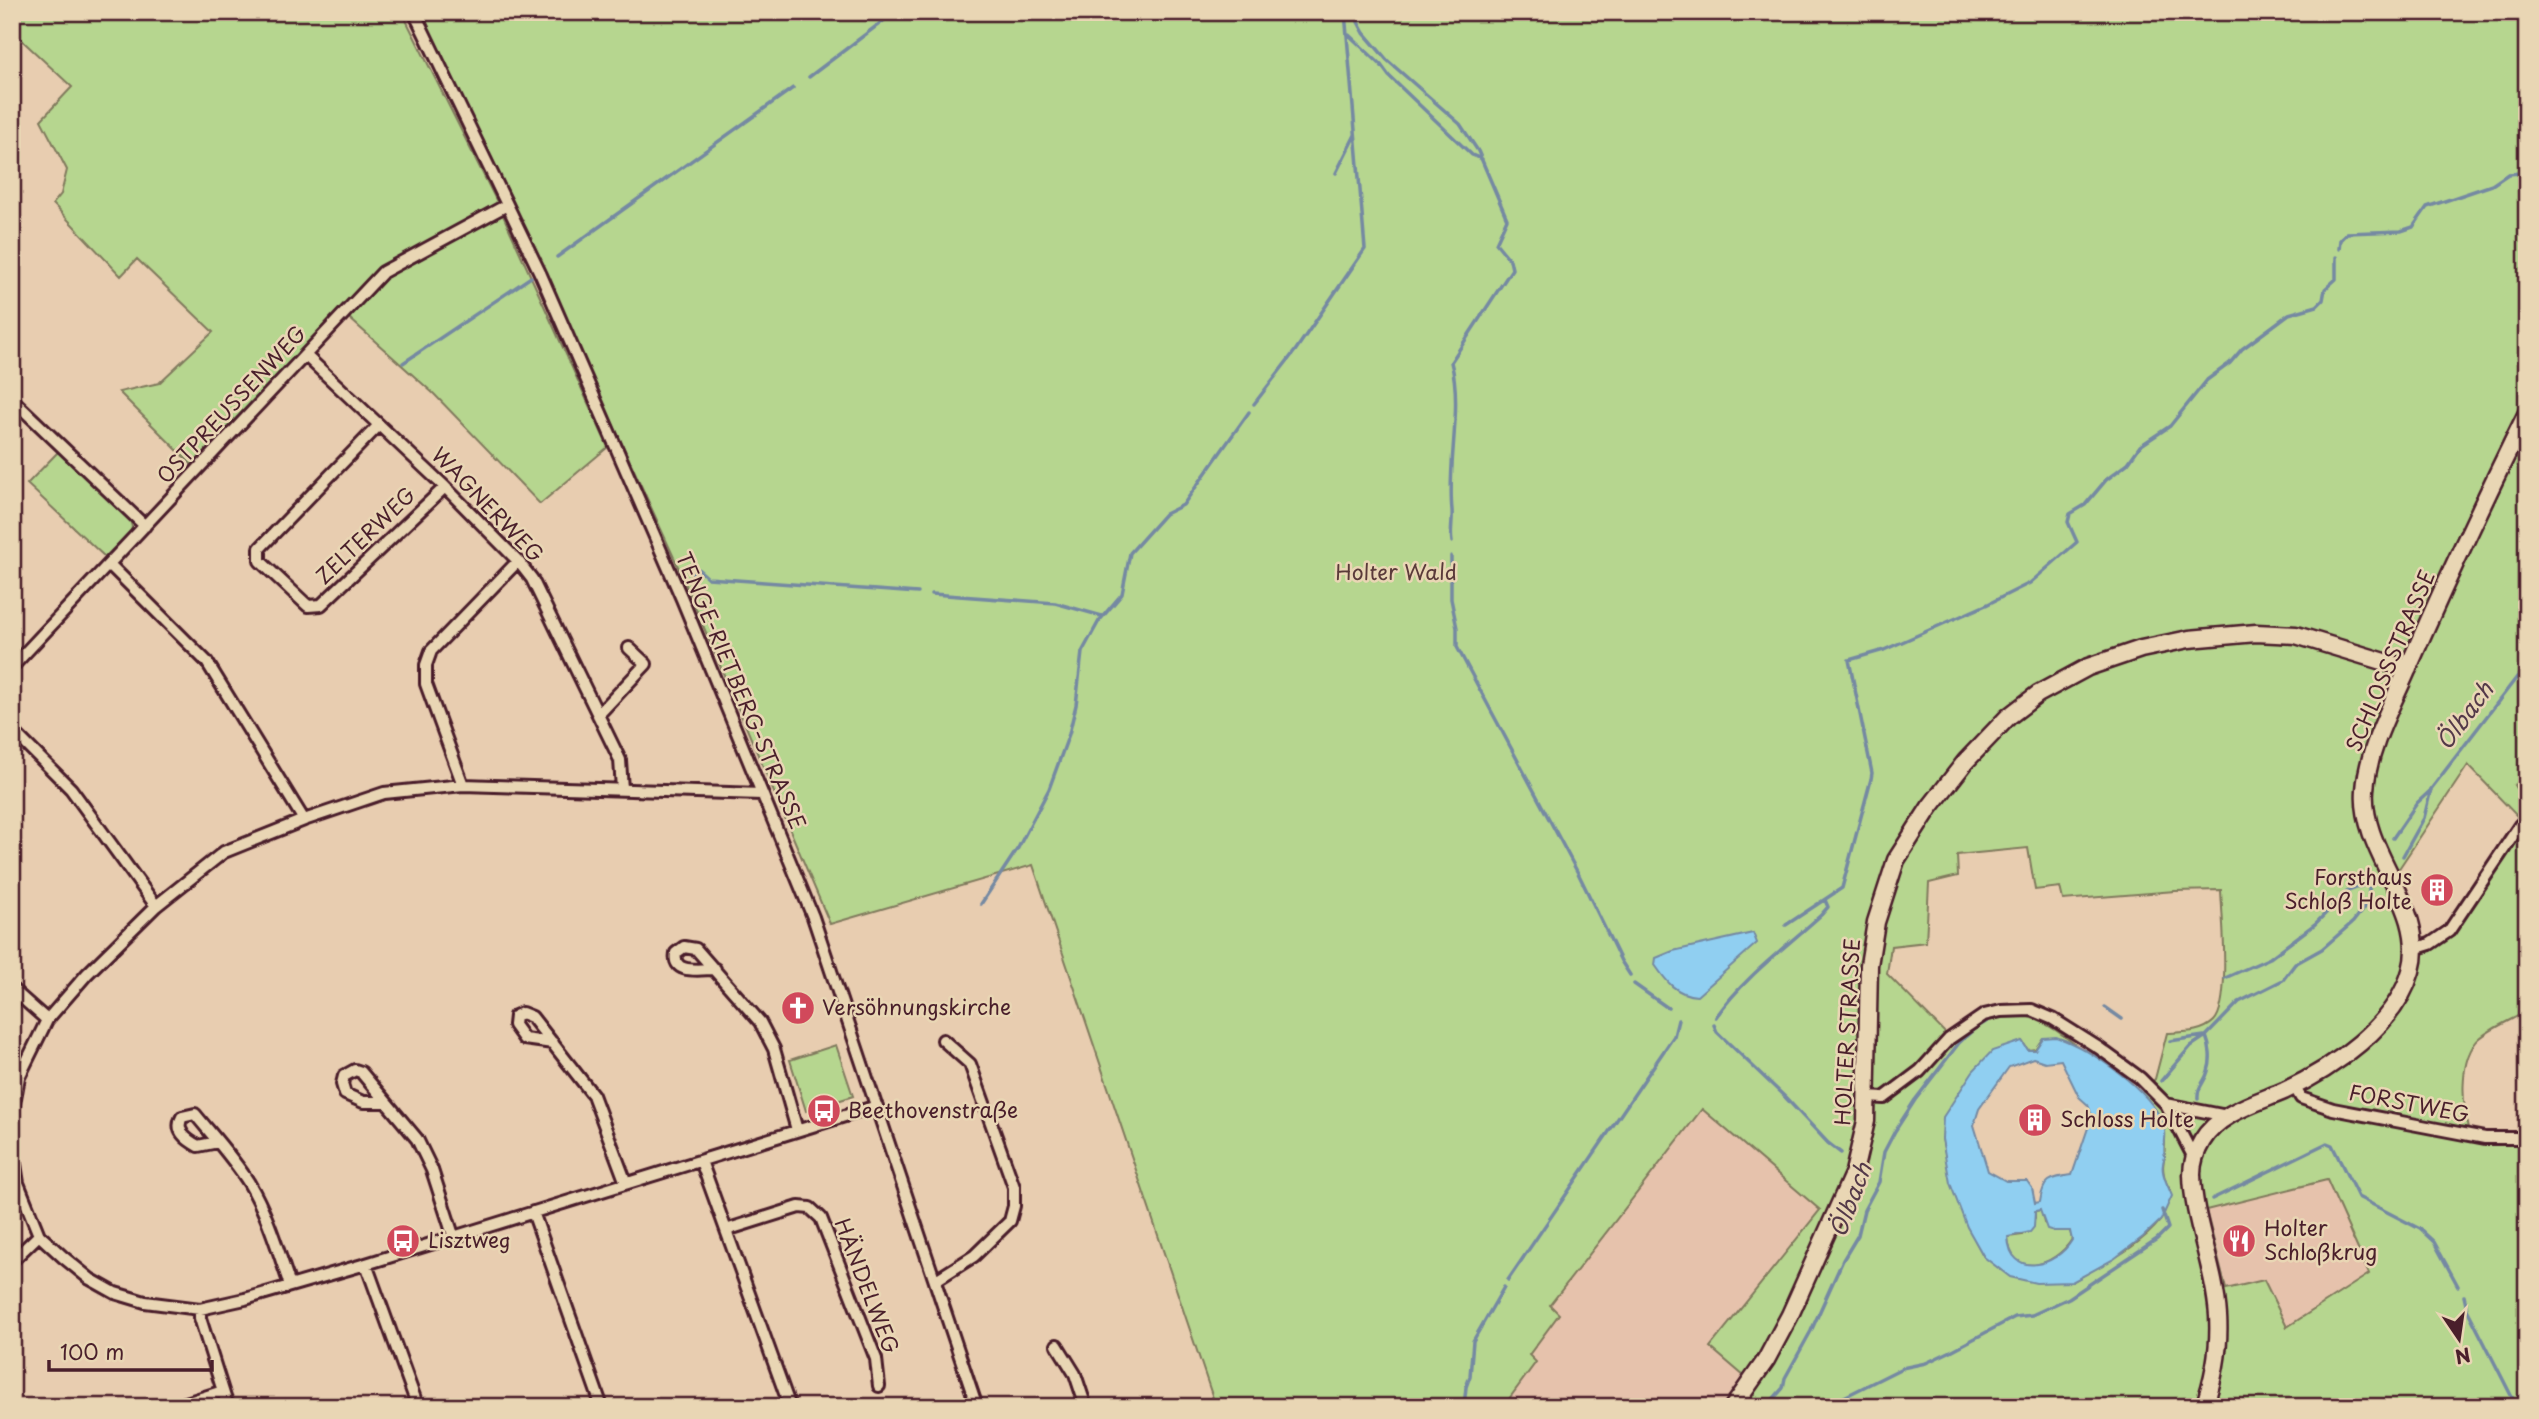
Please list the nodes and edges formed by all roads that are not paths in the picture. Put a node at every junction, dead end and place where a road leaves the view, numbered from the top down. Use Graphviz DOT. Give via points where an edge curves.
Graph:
graph roads {
  1 [pos="414,12"];
  2 [pos="507,205"];
  3 [pos="305,355"];
  4 [pos="12,399"];
  5 [pos="2527,413"];
  6 [pos="379,425"];
  7 [pos="445,487"];
  8 [pos="145,526"];
  9 [pos="518,561"];
  10 [pos="109,564"];
  11 [pos="629,648"];
  12 [pos="12,667"];
  13 [pos="2407,669"];
  14 [pos="598,715"];
  15 [pos="12,730"];
  16 [pos="463,785"];
  17 [pos="621,789"];
  18 [pos="762,794"];
  19 [pos="2527,819"];
  20 [pos="304,820"];
  21 [pos="156,906"];
  22 [pos="2414,949"];
  23 [pos="715,969"];
  24 [pos="12,989"];
  25 [pos="47,1020"];
  26 [pos="943,1040"];
  27 [pos="553,1043"];
  28 [pos="2294,1086"];
  29 [pos="1867,1097"];
  30 [pos="386,1102"];
  31 [pos="2166,1104"];
  32 [pos="877,1106"];
  33 [pos="12,1114"];
  34 [pos="2227,1116"];
  35 [pos="797,1130"];
  36 [pos="2524,1138"];
  37 [pos="218,1142"];
  38 [pos="12,1145"];
  39 [pos="2194,1158"];
  40 [pos="701,1161"];
  41 [pos="15,1183"];
  42 [pos="626,1183"];
  43 [pos="533,1212"];
  44 [pos="726,1230"];
  45 [pos="39,1235"];
  46 [pos="453,1235"];
  47 [pos="12,1261"];
  48 [pos="366,1264"];
  49 [pos="936,1280"];
  50 [pos="290,1285"];
  51 [pos="200,1309"];
  52 [pos="1057,1345"];
  53 [pos="879,1386"];
  54 [pos="223,1391"];
  55 [pos="173,1407"];
  56 [pos="228,1407"];
  57 [pos="418,1407"];
  58 [pos="602,1407"];
  59 [pos="790,1407"];
  60 [pos="978,1407"];
  61 [pos="1086,1407"];
  62 [pos="1733,1407"];
  63 [pos="2204,1407"];
  1 -- 2 [label="street, TENGE-RIETBERG-STRASSE"];
  2 -- 3 [label="street, OSTPREUSSENWEG" via="383,272"];
  2 -- 18 [label="street, TENGE-RIETBERG-STRASSE" via="682,599"];
  3 -- 6 [label="street, WAGNERWEG"];
  3 -- 8 [label="street, OSTPREUSSENWEG"];
  4 -- 8 [label="street"];
  5 -- 13 [label="street, SCHLOSSSTRASSE"];
  6 -- 7 [label="street, WAGNERWEG"];
  6 -- 7 [label="street, ZELTERWEG" via="260,548 260,561 298,597 308,606 321,605"];
  7 -- 9 [label="street, WAGNERWEG"];
  8 -- 10 [label="street, OSTPREUSSENWEG"];
  9 -- 14 [label="street, WAGNERWEG" via="532,579"];
  9 -- 16 [label="street" via="431,650 426,665 426,684"];
  10 -- 12 [label="street, OSTPREUSSENWEG"];
  10 -- 20 [label="street" via="207,662"];
  11 -- 14 [label="street" via="646,664"];
  13 -- 22 [label="street, SCHLOSSSTRASSE" via="2371,759 2365,790 2372,837 2403,906"];
  13 -- 29 [label="street, HOLTER STRASSE" via="2296,635 2189,639 2088,667 2038,694 2008,717 1958,771 1896,860 1876,922 1869,965"];
  14 -- 17 [label="street, WAGNERWEG" via="620,760"];
  15 -- 21 [label="street" via="71,789"];
  16 -- 17 [label="street"];
  16 -- 20 [label="street" via="384,793"];
  17 -- 18 [label="street"];
  18 -- 32 [label="street, TENGE-RIETBERG-STRASSE" via="813,917"];
  19 -- 22 [label="street" via="2449,931"];
  20 -- 21 [label="street" via="224,852"];
  21 -- 25 [label="street"];
  22 -- 28 [label="street, SCHLOSSSTRASSE" via="2404,988 2385,1018 2333,1063"];
  23 -- 35 [label="street" via="760,1022 774,1049"];
  24 -- 25 [label="street"];
  25 -- 33 [label="street" via="19,1077"];
  26 -- 49 [label="street" via="970,1064 1014,1187 1014,1206 1010,1221 974,1256"];
  27 -- 42 [label="street" via="593,1095"];
  28 -- 34 [label="street, SCHLOSSSTRASSE"];
  28 -- 36 [label="street, FORSTWEG" via="2301,1098 2333,1109 2485,1138"];
  29 -- 31 [label="street" via="1884,1098 1920,1071 1949,1039 1984,1015 2032,1010 2099,1048"];
  29 -- 62 [label="street, HOLTER STRASSE" via="1862,1143 1849,1187 1790,1315"];
  30 -- 46 [label="street" via="417,1139"];
  31 -- 34 [label="street"];
  31 -- 39 [label="street"];
  32 -- 35 [label="street"];
  32 -- 49 [label="street, TENGE-RIETBERG-STRASSE"];
  34 -- 39 [label="street, SCHLOSSSTRASSE" via="2211,1128"];
  35 -- 40 [label="street"];
  37 -- 50 [label="street" via="249,1182"];
  38 -- 41 [label="street"];
  39 -- 63 [label="street" via="2195,1201 2218,1317 2213,1381"];
  40 -- 42 [label="street"];
  40 -- 44 [label="street"];
  41 -- 45 [label="street"];
  42 -- 43 [label="street"];
  43 -- 46 [label="street"];
  43 -- 58 [label="street"];
  44 -- 53 [label="street, HÄNDELWEG" via="799,1207 810,1208 821,1218 876,1359"];
  44 -- 59 [label="street"];
  45 -- 47 [label="street"];
  45 -- 51 [label="street" via="90,1279 115,1293 157,1305"];
  46 -- 48 [label="street"];
  48 -- 50 [label="street"];
  48 -- 57 [label="street"];
  49 -- 60 [label="street, TENGE-RIETBERG-STRASSE"];
  50 -- 51 [label="street"];
  51 -- 54 [label="street"];
  52 -- 61 [label="street" via="1075,1374"];
  54 -- 55 [label="street"];
  54 -- 56 [label="street"];
}
